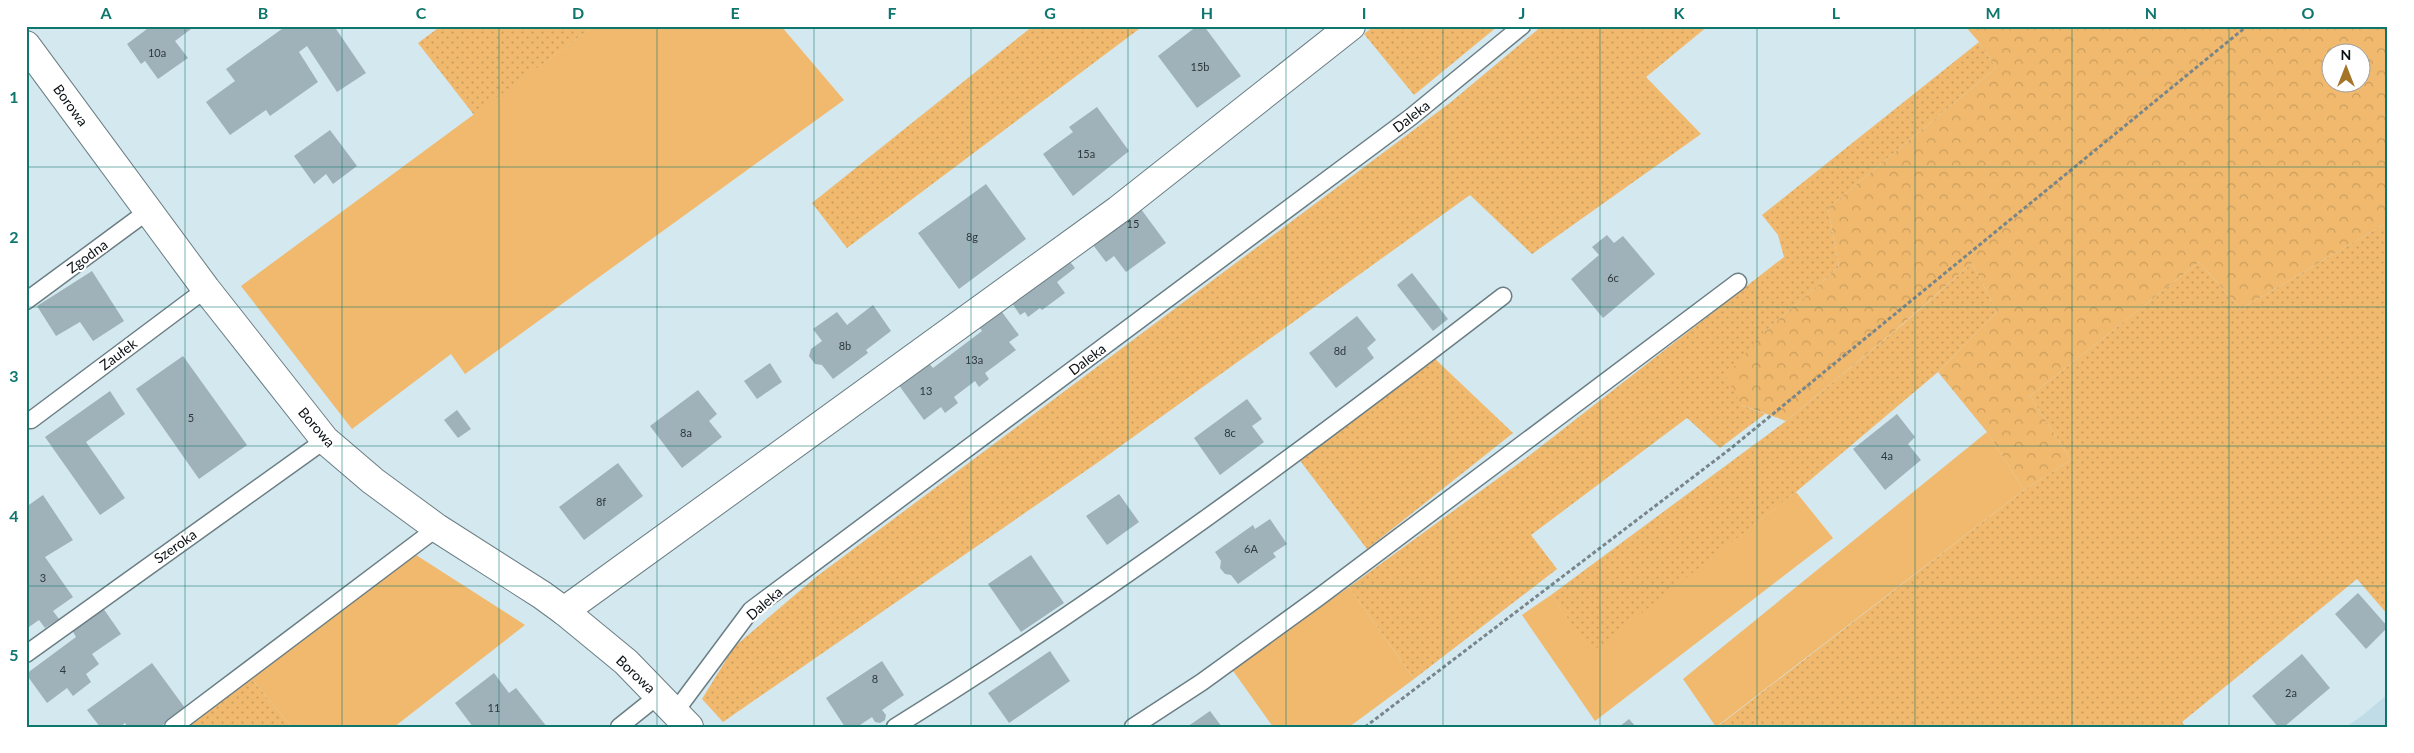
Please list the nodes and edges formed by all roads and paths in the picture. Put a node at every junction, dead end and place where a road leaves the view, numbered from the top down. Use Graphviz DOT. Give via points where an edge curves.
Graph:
graph roads {
  1 [pos="1350,26"];
  2 [pos="1522,26"];
  3 [pos="2247,26"];
  4 [pos="26,45"];
  5 [pos="148,211"];
  6 [pos="1738,282"];
  7 [pos="206,289"];
  8 [pos="1503,296"];
  9 [pos="26,301"];
  10 [pos="31,420"];
  11 [pos="325,440"];
  12 [pos="437,528"];
  13 [pos="564,611"];
  14 [pos="26,654"];
  15 [pos="674,711"];
  16 [pos="173,727"];
  17 [pos="618,727"];
  18 [pos="895,727"];
  19 [pos="1133,727"];
  20 [pos="1365,727"];
  1 -- 13 [label="street" via="1118,210"];
  2 -- 15 [label="lane, Daleka" via="1395,129 752,610"];
  3 -- 20 [label="path" via="1730,449"];
  4 -- 5 [label="street, Borowa"];
  5 -- 7 [label="street, Borowa"];
  5 -- 9 [label="lane, Zgodna"];
  6 -- 19 [label="lane" via="1311,603 1202,682"];
  7 -- 10 [label="lane, Zaułek"];
  7 -- 11 [label="street, Borowa"];
  8 -- 18 [label="lane" via="1260,480 971,679"];
  11 -- 12 [label="street, Borowa" via="373,481"];
  11 -- 14 [label="lane, Szeroka"];
  12 -- 13 [label="street, Borowa"];
  12 -- 16 [label="lane"];
  13 -- 15 [label="street, Borowa" via="626,662"];
  15 -- 17 [label="lane, Daleka"];
}
